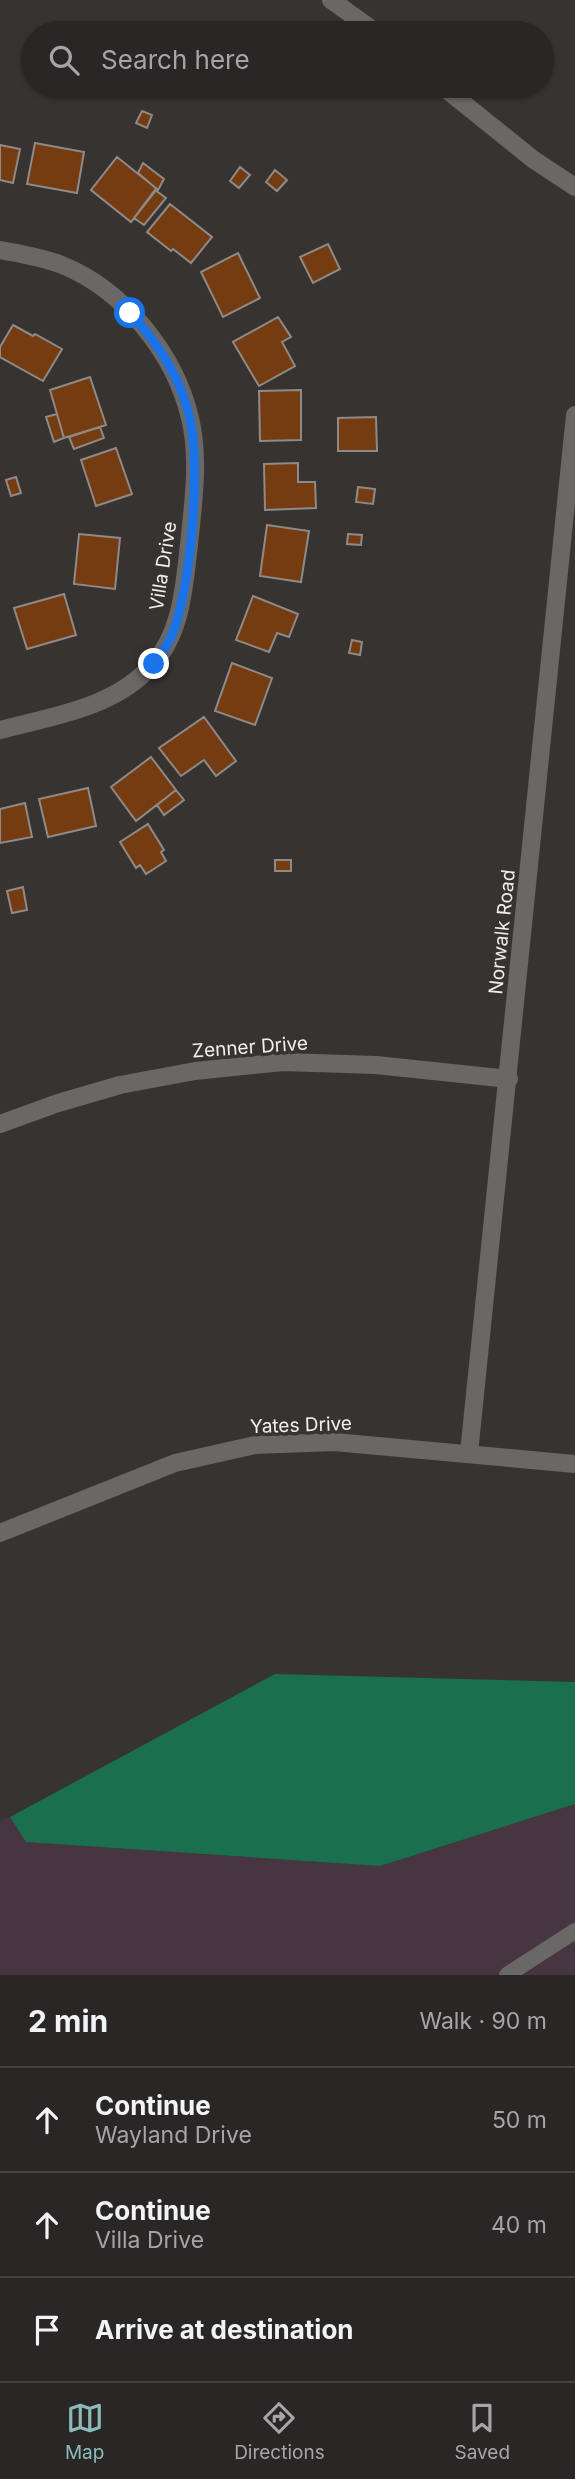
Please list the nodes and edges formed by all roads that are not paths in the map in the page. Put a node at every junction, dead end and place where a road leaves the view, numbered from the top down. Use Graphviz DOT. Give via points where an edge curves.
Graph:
graph roads {
  1 [pos="331,0"];
  2 [pos="360,21"];
  3 [pos="457,98"];
  4 [pos="575,187"];
  5 [pos="0,250"];
  6 [pos="575,415"];
  7 [pos="0,730"];
  8 [pos="509,1079"];
  9 [pos="0,1124"];
  10 [pos="469,1453"];
  11 [pos="575,1464"];
  12 [pos="0,1533"];
  13 [pos="575,1931"];
  14 [pos="507,1975"];
  1 -- 2 [label="street"];
  3 -- 4 [label="street"];
  5 -- 7 [label="street, Villa Drive" via="50,261 79,274 106,291 150,335 167,361 190,419 195,461 184,589 169,642 154,664 110,697"];
  6 -- 8 [label="street, Norwalk Road"];
  8 -- 9 [label="street, Zenner Drive" via="376,1065 283,1062 120,1085"];
  8 -- 10 [label="street, Norwalk Road"];
  10 -- 11 [label="street, Yates Drive"];
  10 -- 12 [label="street, Yates Drive" via="334,1441 255,1445 175,1463"];
  13 -- 14 [label="lane"];
}
